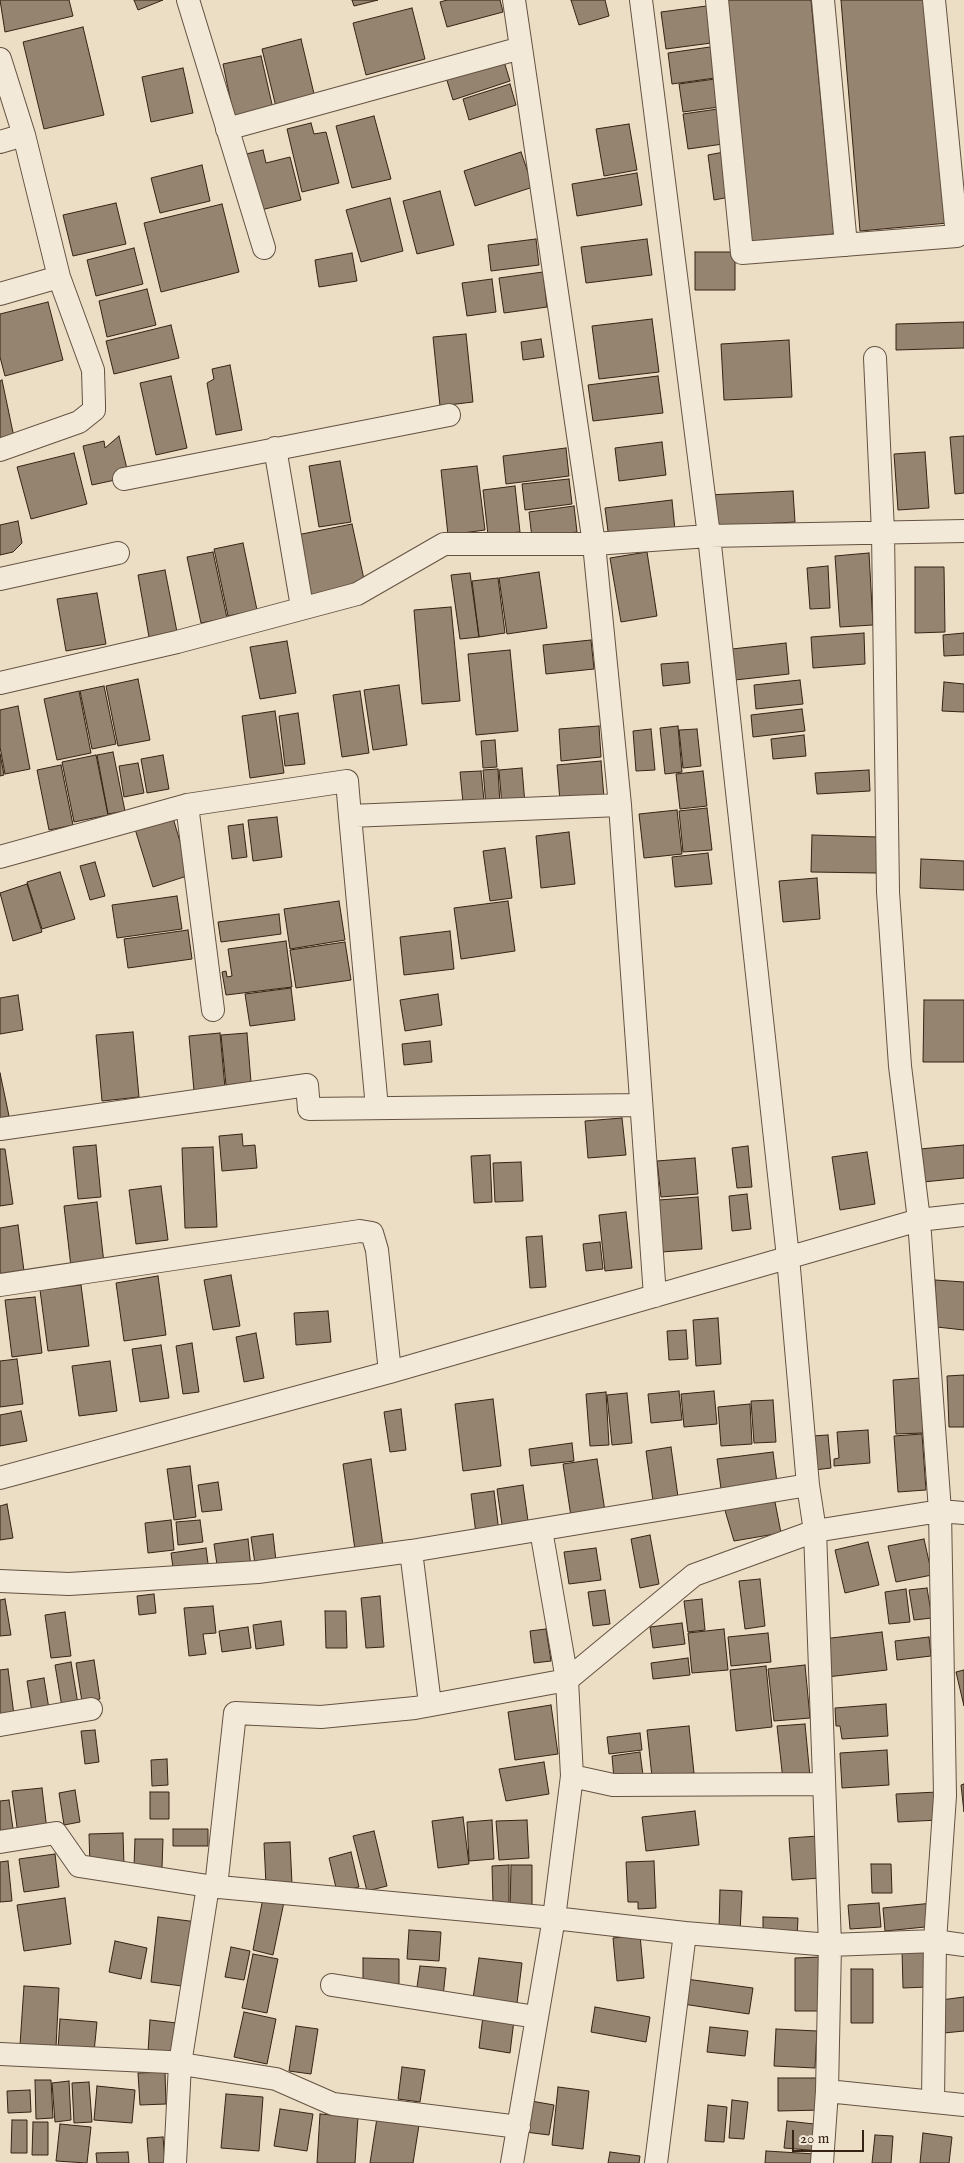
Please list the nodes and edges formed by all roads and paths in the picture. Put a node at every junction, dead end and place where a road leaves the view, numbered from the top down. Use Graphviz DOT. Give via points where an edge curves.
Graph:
graph roads {
  1 [pos="188,0"];
  2 [pos="514,0"];
  3 [pos="641,0"];
  4 [pos="717,0"];
  5 [pos="823,0"];
  6 [pos="934,0"];
  7 [pos="521,48"];
  8 [pos="0,59"];
  9 [pos="227,129"];
  10 [pos="24,135"];
  11 [pos="0,142"];
  12 [pos="846,245"];
  13 [pos="264,248"];
  14 [pos="59,276"];
  15 [pos="0,294"];
  16 [pos="875,358"];
  17 [pos="449,415"];
  18 [pos="275,448"];
  19 [pos="0,450"];
  20 [pos="124,480"];
  21 [pos="964,531"];
  22 [pos="883,532"];
  23 [pos="709,536"];
  24 [pos="594,544"];
  25 [pos="118,553"];
  26 [pos="0,579"];
  27 [pos="302,607"];
  28 [pos="0,683"];
  29 [pos="187,805"];
  30 [pos="620,805"];
  31 [pos="350,816"];
  32 [pos="0,857"];
  33 [pos="213,1010"];
  34 [pos="640,1105"];
  35 [pos="377,1108"];
  36 [pos="0,1129"];
  37 [pos="964,1215"];
  38 [pos="919,1220"];
  39 [pos="788,1257"];
  40 [pos="0,1285"];
  41 [pos="655,1296"];
  42 [pos="390,1372"];
  43 [pos="0,1478"];
  44 [pos="808,1486"];
  45 [pos="940,1511"];
  46 [pos="964,1513"];
  47 [pos="541,1530"];
  48 [pos="815,1531"];
  49 [pos="410,1551"];
  50 [pos="0,1581"];
  51 [pos="567,1680"];
  52 [pos="430,1704"];
  53 [pos="90,1709"];
  54 [pos="0,1725"];
  55 [pos="572,1776"];
  56 [pos="823,1784"];
  57 [pos="0,1842"];
  58 [pos="212,1887"];
  59 [pos="554,1918"];
  60 [pos="685,1933"];
  61 [pos="936,1941"];
  62 [pos="830,1945"];
  63 [pos="964,1945"];
  64 [pos="332,1985"];
  65 [pos="536,2017"];
  66 [pos="0,2054"];
  67 [pos="180,2064"];
  68 [pos="827,2091"];
  69 [pos="933,2101"];
  70 [pos="964,2105"];
  71 [pos="519,2127"];
  72 [pos="175,2163"];
  73 [pos="512,2163"];
  74 [pos="656,2163"];
  75 [pos="822,2163"];
  1 -- 9 [label="street"];
  2 -- 7 [label="street"];
  3 -- 23 [label="street"];
  4 -- 12 [label="street" via="742,253"];
  5 -- 12 [label="street"];
  6 -- 12 [label="street" via="957,236"];
  7 -- 9 [label="street"];
  7 -- 24 [label="street"];
  8 -- 10 [label="street"];
  9 -- 13 [label="street"];
  10 -- 11 [label="street"];
  10 -- 14 [label="street"];
  14 -- 15 [label="street"];
  14 -- 19 [label="street" via="93,370 94,410 79,422"];
  16 -- 22 [label="street"];
  17 -- 18 [label="street"];
  18 -- 20 [label="street"];
  18 -- 27 [label="street"];
  21 -- 22 [label="street"];
  22 -- 23 [label="street"];
  22 -- 38 [label="street" via="888,892 900,1066"];
  23 -- 24 [label="street"];
  23 -- 39 [label="street"];
  24 -- 27 [label="street" via="444,544 357,594"];
  24 -- 30 [label="street"];
  25 -- 26 [label="street"];
  27 -- 28 [label="street" via="177,642"];
  29 -- 31 [label="street" via="347,780"];
  29 -- 32 [label="street"];
  29 -- 33 [label="street"];
  30 -- 31 [label="street"];
  30 -- 34 [label="street"];
  31 -- 35 [label="street"];
  34 -- 35 [label="street"];
  34 -- 41 [label="street"];
  35 -- 36 [label="street" via="309,1109 307,1086"];
  37 -- 38 [label="street"];
  38 -- 39 [label="street"];
  38 -- 45 [label="street"];
  39 -- 41 [label="street"];
  39 -- 44 [label="street"];
  40 -- 42 [label="street" via="360,1231 372,1233 377,1250"];
  41 -- 42 [label="street"];
  42 -- 43 [label="street"];
  44 -- 47 [label="street"];
  44 -- 48 [label="street"];
  45 -- 46 [label="street"];
  45 -- 48 [label="street"];
  45 -- 61 [label="street" via="945,1796"];
  47 -- 49 [label="street"];
  47 -- 51 [label="street"];
  48 -- 51 [label="street" via="694,1575"];
  48 -- 56 [label="street"];
  49 -- 50 [label="street" via="258,1572 70,1584"];
  49 -- 52 [label="street"];
  51 -- 52 [label="street"];
  51 -- 55 [label="street"];
  52 -- 58 [label="street" via="321,1717 235,1713"];
  53 -- 54 [label="street"];
  55 -- 56 [label="street" via="612,1785"];
  55 -- 59 [label="street"];
  56 -- 62 [label="street"];
  57 -- 58 [label="street" via="56,1834 79,1866"];
  58 -- 59 [label="street"];
  58 -- 67 [label="street"];
  59 -- 60 [label="street"];
  59 -- 65 [label="street"];
  60 -- 62 [label="street"];
  60 -- 74 [label="street"];
  61 -- 62 [label="street"];
  61 -- 63 [label="street"];
  61 -- 69 [label="street"];
  62 -- 68 [label="street"];
  64 -- 65 [label="street"];
  65 -- 71 [label="street"];
  66 -- 67 [label="street"];
  67 -- 71 [label="street" via="276,2078 332,2104"];
  67 -- 72 [label="street"];
  68 -- 69 [label="street"];
  68 -- 75 [label="street"];
  69 -- 70 [label="street"];
  71 -- 73 [label="street"];
}
